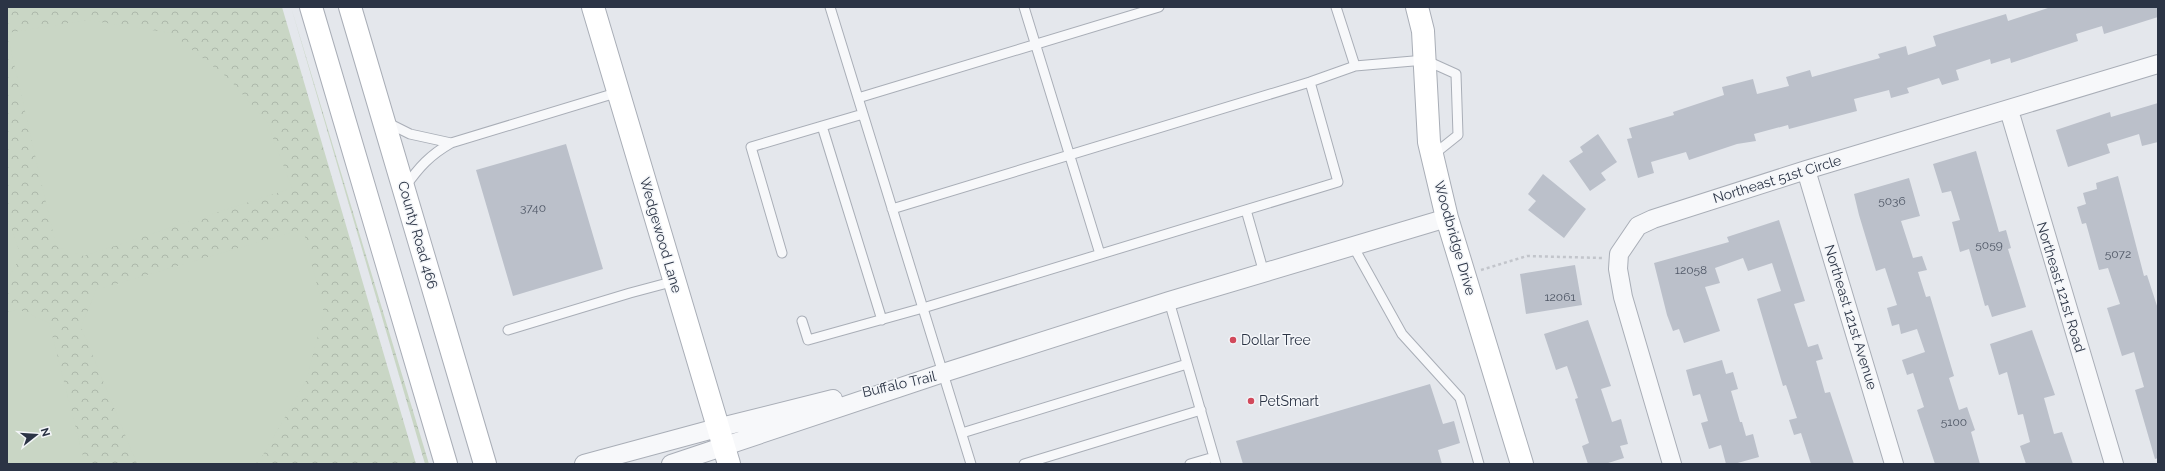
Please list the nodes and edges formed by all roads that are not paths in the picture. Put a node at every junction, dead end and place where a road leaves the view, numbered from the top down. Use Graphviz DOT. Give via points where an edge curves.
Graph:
graph roads {
  1 [pos="311,7"];
  2 [pos="350,7"];
  3 [pos="593,7"];
  4 [pos="830,7"];
  5 [pos="1024,7"];
  6 [pos="1159,7"];
  7 [pos="1336,7"];
  8 [pos="1417,7"];
  9 [pos="1036,44"];
  10 [pos="1425,60"];
  11 [pos="2158,64"];
  12 [pos="1355,66"];
  13 [pos="1310,82"];
  14 [pos="619,92"];
  15 [pos="858,98"];
  16 [pos="2009,110"];
  17 [pos="863,114"];
  18 [pos="384,121"];
  19 [pos="822,126"];
  20 [pos="451,143"];
  21 [pos="1071,155"];
  22 [pos="1432,155"];
  23 [pos="1806,170"];
  24 [pos="404,188"];
  25 [pos="892,209"];
  26 [pos="1246,210"];
  27 [pos="1448,218"];
  28 [pos="1353,246"];
  29 [pos="782,253"];
  30 [pos="1100,254"];
  31 [pos="1264,273"];
  32 [pos="675,281"];
  33 [pos="1169,301"];
  34 [pos="923,308"];
  35 [pos="882,320"];
  36 [pos="802,321"];
  37 [pos="508,330"];
  38 [pos="1187,364"];
  39 [pos="943,373"];
  40 [pos="1200,410"];
  41 [pos="962,433"];
  42 [pos="723,446"];
  43 [pos="1215,460"];
  44 [pos="446,464"];
  45 [pos="485,464"];
  46 [pos="584,464"];
  47 [pos="671,464"];
  48 [pos="971,464"];
  49 [pos="1024,464"];
  50 [pos="1190,464"];
  51 [pos="1478,464"];
  52 [pos="1522,464"];
  53 [pos="1672,464"];
  54 [pos="1894,464"];
  55 [pos="2114,464"];
  1 -- 44 [label="main road"];
  2 -- 18 [label="main road, County Road 466"];
  3 -- 14 [label="main road, Wedgewood Lane"];
  4 -- 15 [label="lane"];
  5 -- 9 [label="lane"];
  6 -- 9 [label="lane"];
  7 -- 12 [label="lane"];
  8 -- 10 [label="main road, Woodbridge Drive" via="1423,31"];
  9 -- 15 [label="lane"];
  9 -- 21 [label="lane"];
  10 -- 12 [label="lane"];
  10 -- 22 [label="main road, Woodbridge Drive" via="1429,142"];
  10 -- 22 [label="lane" via="1456,74 1458,135"];
  11 -- 16 [label="street, Northeast 51st Circle"];
  12 -- 13 [label="lane"];
  13 -- 21 [label="lane"];
  13 -- 26 [label="lane" via="1338,182"];
  14 -- 20 [label="lane"];
  14 -- 32 [label="main road, Wedgewood Lane"];
  15 -- 17 [label="lane"];
  16 -- 23 [label="street, Northeast 51st Circle"];
  16 -- 55 [label="street, Northeast 121st Road"];
  17 -- 19 [label="lane"];
  17 -- 25 [label="lane"];
  18 -- 20 [label="lane" via="410,134"];
  18 -- 24 [label="main road, County Road 466"];
  19 -- 29 [label="lane" via="751,147"];
  19 -- 35 [label="lane"];
  20 -- 24 [label="lane" via="420,166"];
  21 -- 25 [label="lane"];
  21 -- 30 [label="lane"];
  22 -- 27 [label="main road, Woodbridge Drive"];
  23 -- 53 [label="street, Northeast 51st Circle" via="1690,206 1638,226 1619,254 1618,269 1623,296"];
  23 -- 54 [label="street, Northeast 121st Avenue"];
  24 -- 45 [label="main road, County Road 466"];
  25 -- 34 [label="lane"];
  26 -- 30 [label="lane"];
  26 -- 31 [label="lane"];
  27 -- 28 [label="street, Buffalo Trail"];
  27 -- 52 [label="main road, Woodbridge Drive"];
  28 -- 31 [label="street, Buffalo Trail"];
  28 -- 51 [label="lane" via="1402,334 1460,398"];
  30 -- 34 [label="lane"];
  31 -- 33 [label="street, Buffalo Trail"];
  32 -- 37 [label="lane"];
  32 -- 42 [label="main road, Wedgewood Lane"];
  33 -- 38 [label="lane"];
  33 -- 39 [label="street, Buffalo Trail"];
  34 -- 35 [label="lane"];
  34 -- 39 [label="lane"];
  35 -- 36 [label="lane" via="808,340"];
  38 -- 40 [label="lane"];
  38 -- 41 [label="lane"];
  39 -- 41 [label="lane"];
  39 -- 42 [label="street, Buffalo Trail"];
  40 -- 43 [label="lane"];
  40 -- 49 [label="lane"];
  41 -- 48 [label="lane"];
  42 -- 46 [label="street, Buffalo Trail"];
  42 -- 47 [label="street, Buffalo Trail"];
  43 -- 50 [label="lane"];
}
